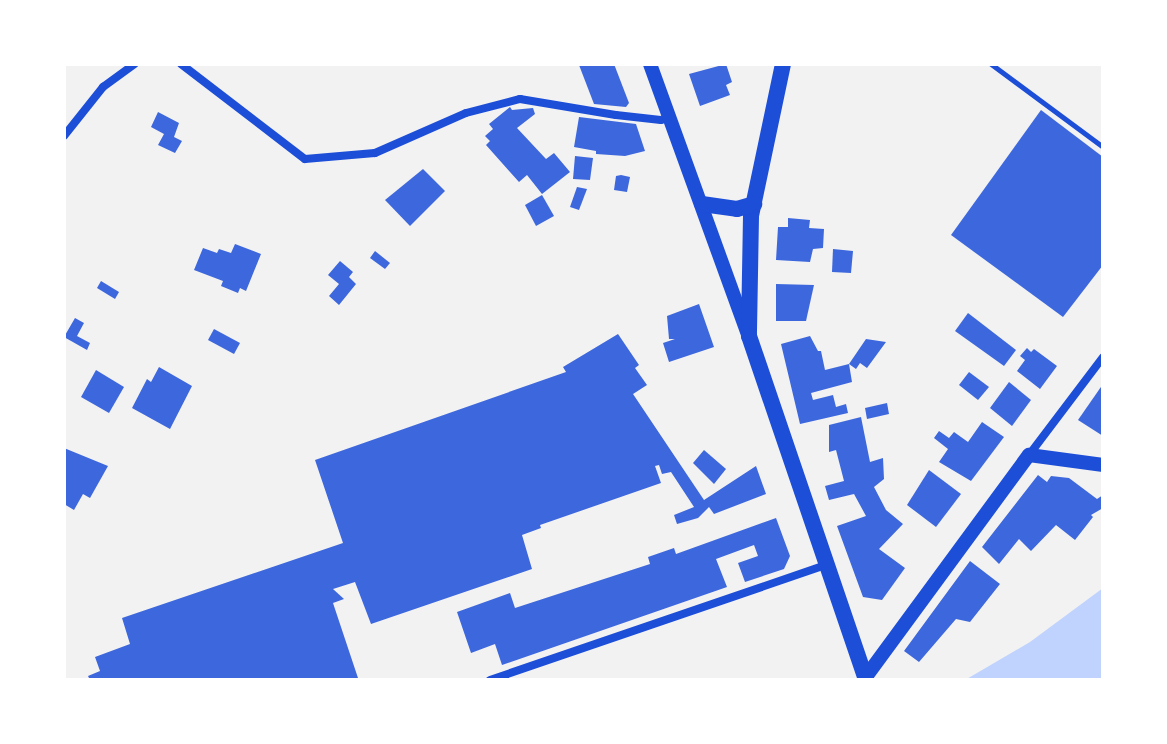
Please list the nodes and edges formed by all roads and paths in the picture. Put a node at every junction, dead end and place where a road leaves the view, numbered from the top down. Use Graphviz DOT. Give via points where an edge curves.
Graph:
graph roads {
  1 [pos="135,64"];
  2 [pos="181,64"];
  3 [pos="650,64"];
  4 [pos="783,64"];
  5 [pos="991,64"];
  6 [pos="1000,67"];
  7 [pos="670,117"];
  8 [pos="64,136"];
  9 [pos="1103,147"];
  10 [pos="702,204"];
  11 [pos="754,204"];
  12 [pos="747,275"];
  13 [pos="728,278"];
  14 [pos="749,336"];
  15 [pos="1103,357"];
  16 [pos="1029,455"];
  17 [pos="1103,465"];
  18 [pos="825,565"];
  19 [pos="865,679"];
  20 [pos="490,680"];
  1 -- 8 [label="street" via="103,87"];
  2 -- 7 [label="street" via="305,159 375,153 466,113 520,99 616,115"];
  3 -- 7 [label="street"];
  4 -- 11 [label="main road"];
  5 -- 6 [label="lane"];
  6 -- 9 [label="lane"];
  7 -- 10 [label="street"];
  10 -- 11 [label="main road" via="737,209"];
  10 -- 13 [label="street"];
  11 -- 12 [label="main road"];
  12 -- 13 [label="street"];
  12 -- 14 [label="main road"];
  13 -- 14 [label="street"];
  14 -- 18 [label="main road"];
  15 -- 16 [label="street"];
  16 -- 17 [label="street"];
  16 -- 19 [label="street"];
  18 -- 19 [label="main road"];
  18 -- 20 [label="street"];
}
